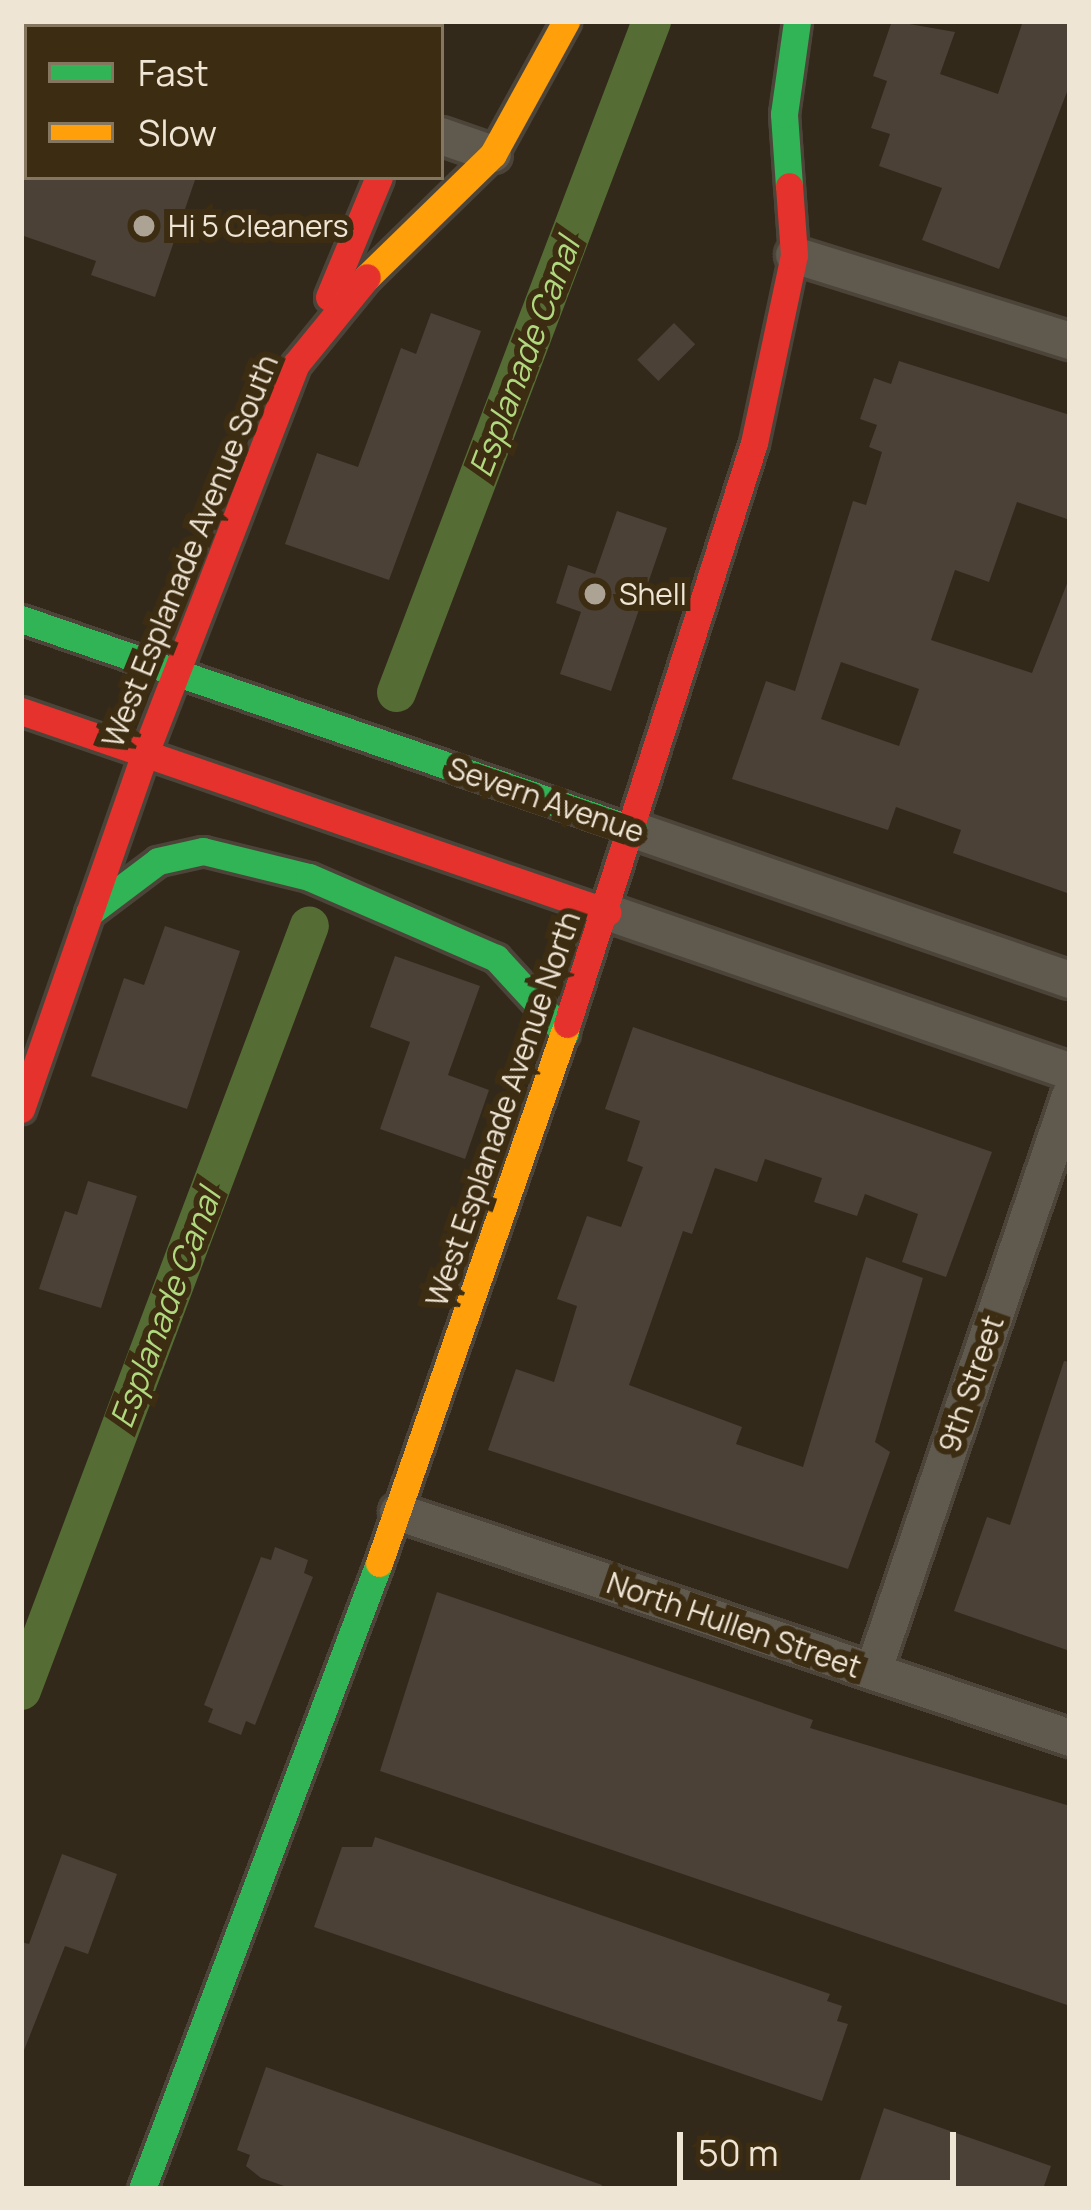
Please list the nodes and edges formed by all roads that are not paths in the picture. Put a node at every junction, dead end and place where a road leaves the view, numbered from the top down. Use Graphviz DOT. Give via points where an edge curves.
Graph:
graph roads {
  1 [pos="566,21"];
  2 [pos="797,21"];
  3 [pos="444,137"];
  4 [pos="493,154"];
  5 [pos="378,180"];
  6 [pos="794,255"];
  7 [pos="326,321"];
  8 [pos="1067,330"];
  9 [pos="21,619"];
  10 [pos="176,673"];
  11 [pos="21,711"];
  12 [pos="145,753"];
  13 [pos="634,830"];
  14 [pos="607,912"];
  15 [pos="89,913"];
  16 [pos="1070,980"];
  17 [pos="565,1033"];
  18 [pos="1070,1071"];
  19 [pos="1070,1096"];
  20 [pos="21,1109"];
  21 [pos="398,1512"];
  22 [pos="873,1672"];
  23 [pos="1070,1738"];
  24 [pos="142,2189"];
  1 -- 4 [label="main road, West Esplanade Avenue South"];
  2 -- 6 [label="main road, West Esplanade Avenue North" via="784,114"];
  3 -- 4 [label="street"];
  4 -- 7 [label="main road, West Esplanade Avenue South"];
  5 -- 7 [label="main road" via="332,284"];
  6 -- 8 [label="street"];
  6 -- 13 [label="main road, West Esplanade Avenue North" via="754,443"];
  7 -- 10 [label="main road, West Esplanade Avenue South" via="296,364"];
  9 -- 10 [label="main road, Severn Avenue"];
  10 -- 12 [label="main road, West Esplanade Avenue South"];
  10 -- 13 [label="main road, Severn Avenue"];
  11 -- 12 [label="main road"];
  12 -- 14 [label="main road"];
  12 -- 15 [label="main road, West Esplanade Avenue South"];
  13 -- 14 [label="main road, West Esplanade Avenue North"];
  13 -- 16 [label="street, Severn Avenue"];
  14 -- 17 [label="main road, West Esplanade Avenue North"];
  14 -- 18 [label="street"];
  15 -- 17 [label="main road" via="158,861 203,850 396,910 496,958"];
  15 -- 20 [label="main road, West Esplanade Avenue South"];
  17 -- 21 [label="main road, West Esplanade Avenue North"];
  19 -- 22 [label="street, 9th Street"];
  21 -- 22 [label="street, North Hullen Street"];
  21 -- 24 [label="main road, West Esplanade Avenue North"];
  22 -- 23 [label="street, North Hullen Street"];
}
